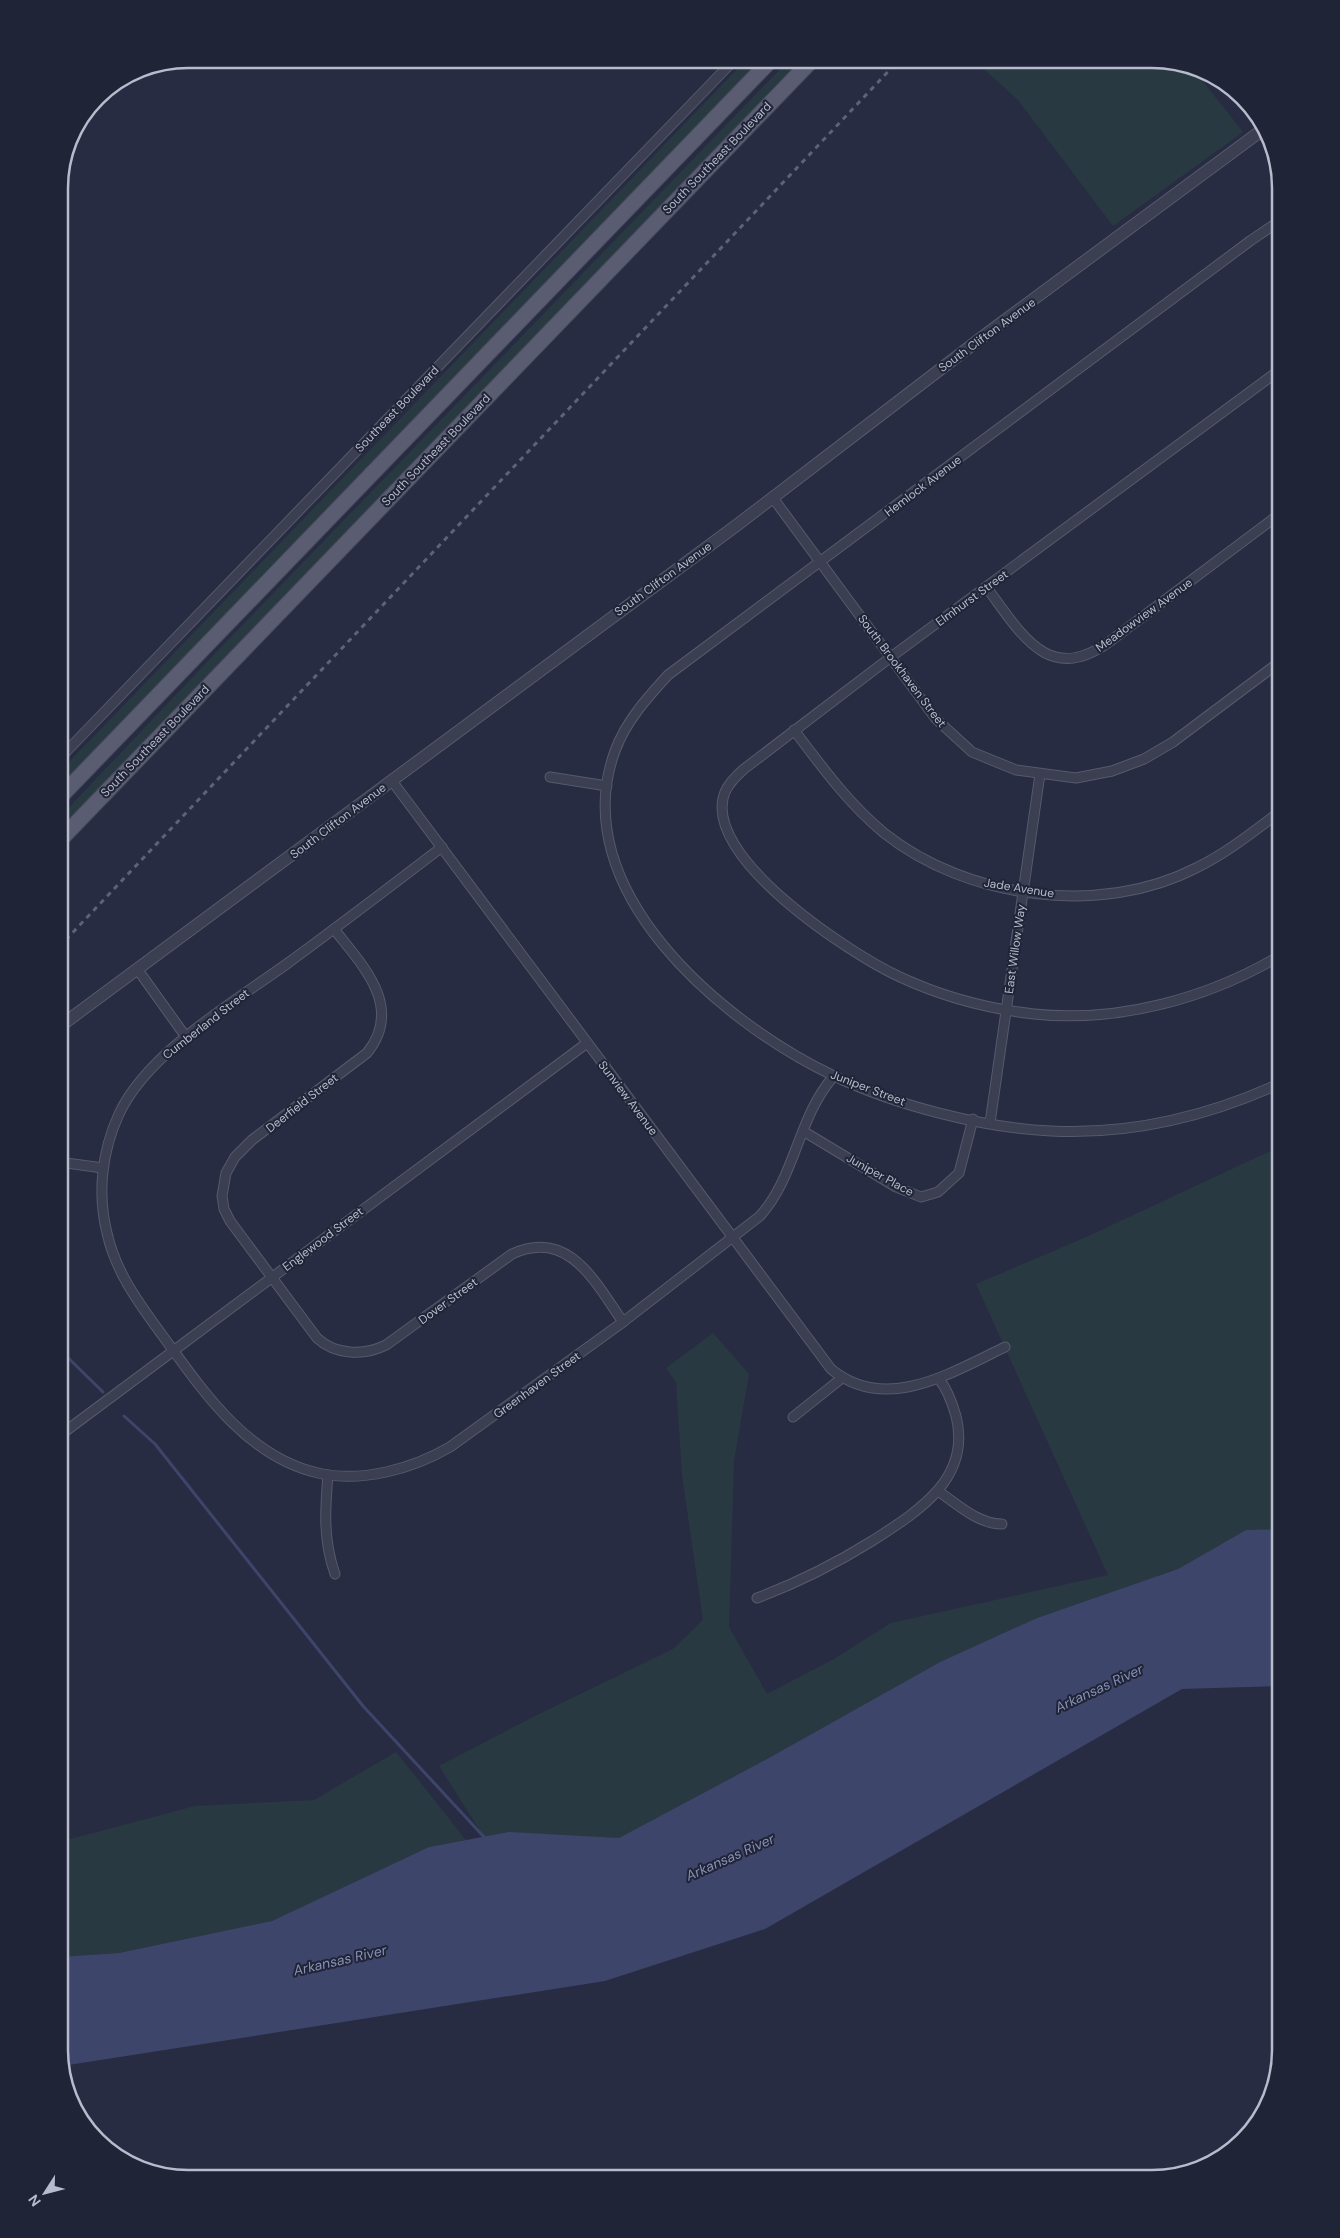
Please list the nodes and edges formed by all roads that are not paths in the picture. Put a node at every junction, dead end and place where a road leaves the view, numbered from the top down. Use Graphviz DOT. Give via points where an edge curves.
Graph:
graph roads {
  1 [pos="726,68"];
  2 [pos="763,68"];
  3 [pos="804,68"];
  4 [pos="1259,133"];
  5 [pos="1272,226"];
  6 [pos="1272,376"];
  7 [pos="773,498"];
  8 [pos="1272,520"];
  9 [pos="820,562"];
  10 [pos="987,588"];
  11 [pos="891,657"];
  12 [pos="1272,668"];
  13 [pos="794,730"];
  14 [pos="68,750"];
  15 [pos="1040,774"];
  16 [pos="550,777"];
  17 [pos="392,780"];
  18 [pos="607,786"];
  19 [pos="68,789"];
  20 [pos="1272,818"];
  21 [pos="68,832"];
  22 [pos="442,847"];
  23 [pos="1024,891"];
  24 [pos="334,929"];
  25 [pos="1272,960"];
  26 [pos="138,970"];
  27 [pos="1006,1010"];
  28 [pos="68,1021"];
  29 [pos="186,1038"];
  30 [pos="587,1043"];
  31 [pos="834,1076"];
  32 [pos="1272,1088"];
  33 [pos="973,1119"];
  34 [pos="990,1123"];
  35 [pos="803,1131"];
  36 [pos="68,1163"];
  37 [pos="103,1168"];
  38 [pos="732,1238"];
  39 [pos="272,1277"];
  40 [pos="623,1322"];
  41 [pos="1005,1347"];
  42 [pos="173,1350"];
  43 [pos="842,1378"];
  44 [pos="939,1378"];
  45 [pos="793,1417"];
  46 [pos="68,1429"];
  47 [pos="328,1475"];
  48 [pos="938,1491"];
  49 [pos="1002,1524"];
  50 [pos="335,1574"];
  51 [pos="756,1598"];
  1 -- 14 [label="street, Southeast Boulevard"];
  2 -- 19 [label="main road"];
  3 -- 21 [label="main road, South Southeast Boulevard"];
  4 -- 7 [label="street, South Clifton Avenue" via="989,332"];
  5 -- 9 [label="street, Hemlock Avenue"];
  6 -- 10 [label="street, Elmhurst Street"];
  7 -- 9 [label="street, South Brookhaven Street"];
  7 -- 17 [label="street, South Clifton Avenue"];
  8 -- 10 [label="street, Meadowview Avenue" via="1106,644 1082,658 1061,658 1040,651 1020,632"];
  9 -- 11 [label="street, South Brookhaven Street"];
  9 -- 18 [label="street, Hemlock Avenue" via="663,680 624,732 615,751"];
  10 -- 11 [label="street, Elmhurst Street"];
  11 -- 13 [label="street, Elmhurst Street"];
  11 -- 15 [label="street, South Brookhaven Street" via="936,719 972,752 1016,770"];
  12 -- 15 [label="street, South Brookhaven Street" via="1173,742 1144,759 1112,771 1076,778"];
  13 -- 23 [label="street, Jade Avenue" via="845,797 896,842 959,875"];
  13 -- 27 [label="street, Elmhurst Street" via="738,774 724,793 726,829 743,856 800,914 861,957 926,988"];
  15 -- 23 [label="street, East Willow Way"];
  16 -- 18 [label="street"];
  17 -- 22 [label="street, Sunview Avenue"];
  17 -- 26 [label="street, South Clifton Avenue"];
  18 -- 31 [label="street, Juniper Street" via="605,809 609,844 621,879 647,926 682,966 735,1013 788,1051"];
  20 -- 23 [label="street, Jade Avenue" via="1228,850 1195,869 1162,882 1087,894"];
  22 -- 24 [label="street, Cumberland Street"];
  22 -- 30 [label="street, Sunview Avenue"];
  23 -- 27 [label="street, East Willow Way"];
  24 -- 29 [label="street, Cumberland Street"];
  24 -- 39 [label="street, Deerfield Street" via="380,998 383,1017 378,1036 367,1053 245,1147 231,1163 223,1184 224,1209 230,1221"];
  25 -- 27 [label="street, Elmhurst Street" via="1217,987 1157,1005 1066,1015"];
  26 -- 28 [label="street, South Clifton Avenue"];
  26 -- 29 [label="street"];
  27 -- 34 [label="street, East Willow Way"];
  29 -- 37 [label="street, Cumberland Street" via="160,1059 130,1094 112,1130"];
  30 -- 38 [label="street, Sunview Avenue"];
  30 -- 39 [label="street, Englewood Street"];
  31 -- 33 [label="street, Juniper Street" via="880,1095"];
  31 -- 35 [label="street, Greenhaven Street"];
  32 -- 34 [label="street, Juniper Street" via="1187,1118 1129,1128 1050,1131"];
  33 -- 34 [label="street, Juniper Street"];
  33 -- 35 [label="street, Juniper Place" via="959,1173 938,1192 921,1197 896,1187"];
  35 -- 38 [label="street, Greenhaven Street" via="775,1196 760,1216"];
  36 -- 37 [label="street"];
  37 -- 42 [label="street, Cumberland Street" via="102,1201 114,1258 130,1289"];
  38 -- 40 [label="street, Greenhaven Street"];
  38 -- 43 [label="street, Sunview Avenue"];
  39 -- 40 [label="street, Dover Street" via="323,1344 343,1351 369,1352 386,1345 512,1254 522,1249 545,1246 557,1248 580,1264"];
  39 -- 42 [label="street, Englewood Street"];
  40 -- 47 [label="street, Greenhaven Street" via="432,1458 377,1474"];
  41 -- 44 [label="street, Sunview Avenue"];
  42 -- 46 [label="street, Englewood Street"];
  42 -- 47 [label="street, Greenhaven Street" via="212,1403 244,1434 287,1461"];
  43 -- 44 [label="street, Sunview Avenue" via="865,1388 883,1389"];
  43 -- 45 [label="street"];
  44 -- 48 [label="street" via="954,1408 958,1436 953,1466"];
  47 -- 50 [label="street" via="324,1525"];
  48 -- 49 [label="street" via="979,1519"];
  48 -- 51 [label="street" via="911,1516 838,1561"];
}
